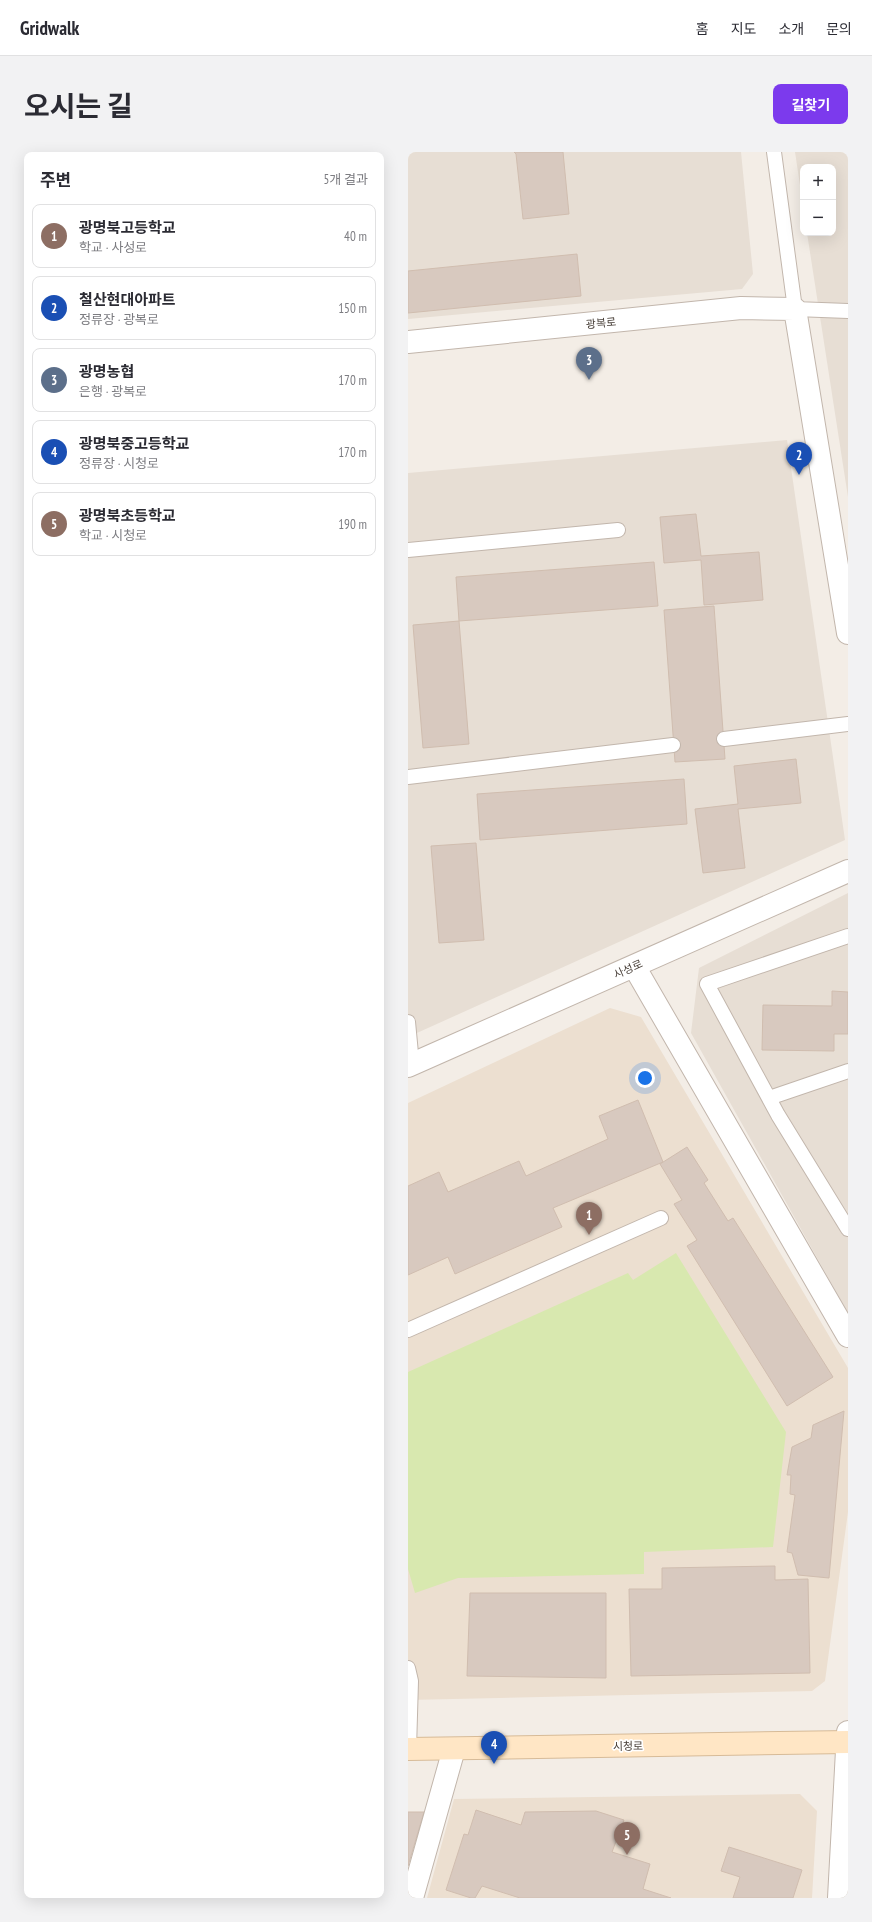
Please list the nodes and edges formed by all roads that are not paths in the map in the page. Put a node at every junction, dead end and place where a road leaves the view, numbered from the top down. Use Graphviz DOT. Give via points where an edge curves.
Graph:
graph roads {
  1 [pos="774,152"];
  2 [pos="795,309"];
  3 [pos="848,311"];
  4 [pos="408,342"];
  5 [pos="618,530"];
  6 [pos="408,550"];
  7 [pos="848,633"];
  8 [pos="848,724"];
  9 [pos="724,739"];
  10 [pos="673,745"];
  11 [pos="408,777"];
  12 [pos="848,871"];
  13 [pos="848,936"];
  14 [pos="634,966"];
  15 [pos="408,1022"];
  16 [pos="410,1065"];
  17 [pos="848,1071"];
  18 [pos="769,1098"];
  19 [pos="661,1218"];
  20 [pos="848,1229"];
  21 [pos="408,1330"];
  22 [pos="848,1336"];
  23 [pos="408,1668"];
  24 [pos="848,1738"];
  25 [pos="454,1749"];
  26 [pos="409,1750"];
  27 [pos="844,1874"];
  28 [pos="412,1898"];
  29 [pos="839,1898"];
  1 -- 2 [label="lane"];
  2 -- 3 [label="lane"];
  2 -- 4 [label="street, 광복로" via="741,308"];
  2 -- 7 [label="street"];
  5 -- 6 [label="lane"];
  8 -- 9 [label="lane"];
  10 -- 11 [label="lane"];
  12 -- 14 [label="street, 사성로"];
  13 -- 18 [label="lane" via="707,984"];
  14 -- 16 [label="street, 사성로"];
  14 -- 22 [label="street"];
  15 -- 16 [label="lane"];
  17 -- 18 [label="lane"];
  18 -- 20 [label="lane"];
  19 -- 21 [label="lane"];
  23 -- 26 [label="lane" via="411,1681"];
  24 -- 25 [label="main road, 시청로"];
  24 -- 27 [label="street"];
  25 -- 26 [label="main road, 시청로"];
  25 -- 28 [label="street"];
  27 -- 29 [label="street"];
}
